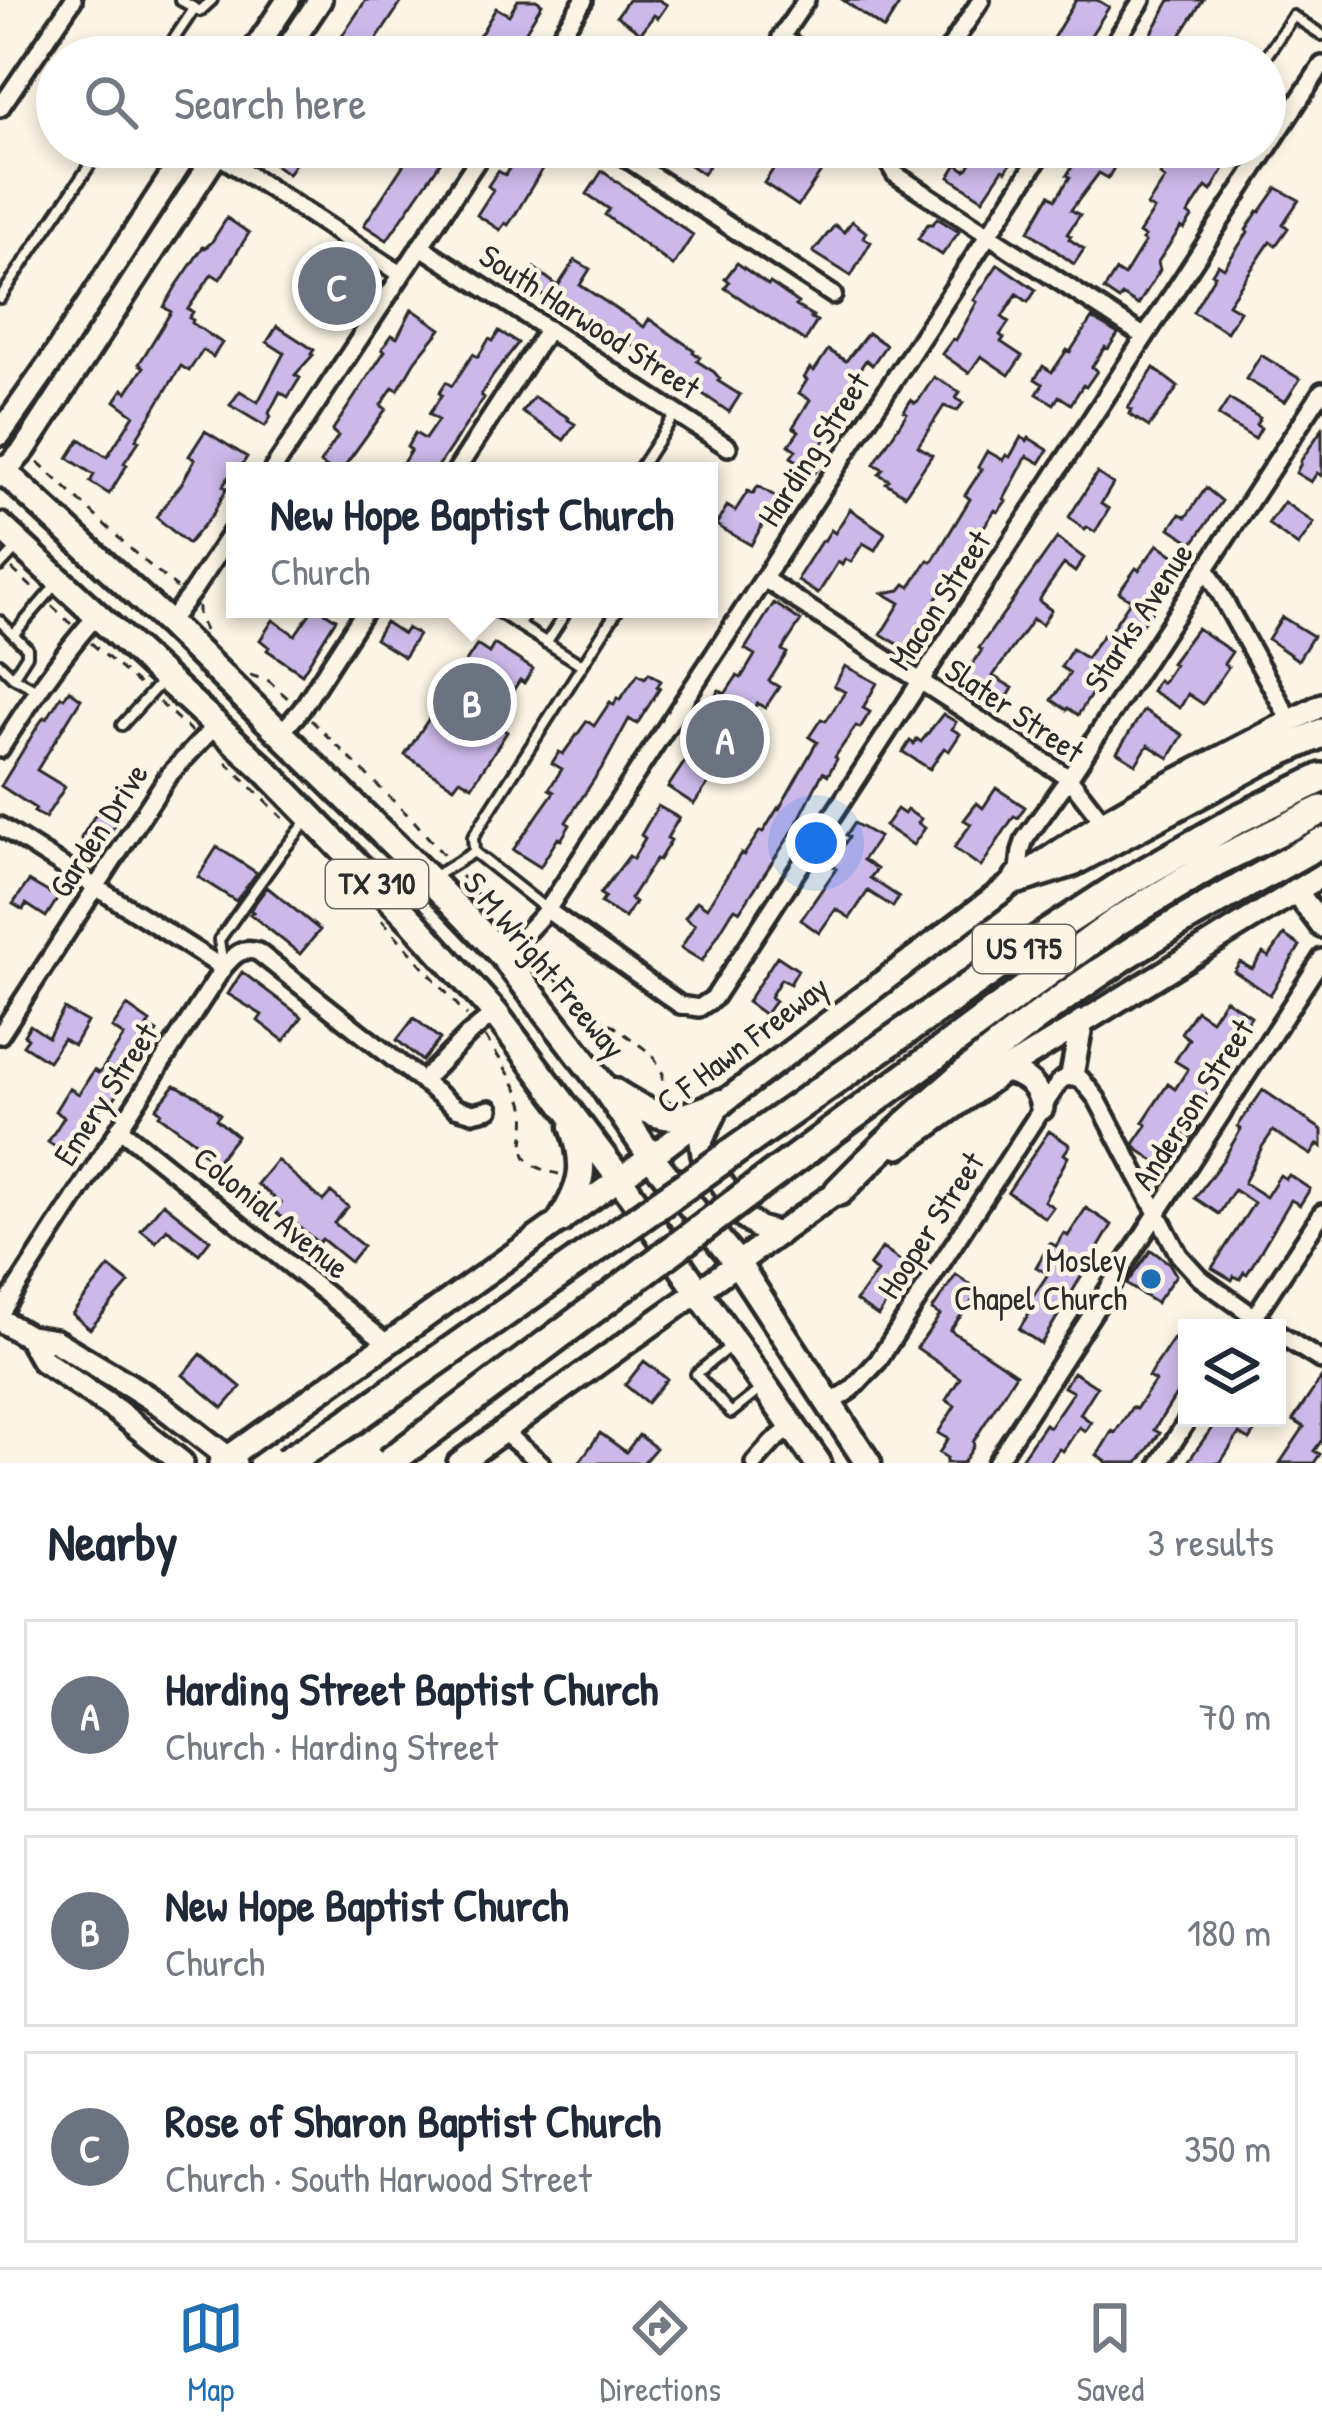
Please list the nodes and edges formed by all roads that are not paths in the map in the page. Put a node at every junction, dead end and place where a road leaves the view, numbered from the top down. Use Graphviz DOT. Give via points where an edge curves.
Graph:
graph roads {
  1 [pos="73,0"];
  2 [pos="180,0"];
  3 [pos="212,0"];
  4 [pos="320,0"];
  5 [pos="584,0"];
  6 [pos="806,0"];
  7 [pos="981,0"];
  8 [pos="1142,0"];
  9 [pos="280,4"];
  10 [pos="194,9"];
  11 [pos="1322,35"];
  12 [pos="49,36"];
  13 [pos="176,36"];
  14 [pos="262,36"];
  15 [pos="296,36"];
  16 [pos="560,36"];
  17 [pos="782,36"];
  18 [pos="958,36"];
  19 [pos="1119,36"];
  20 [pos="1280,36"];
  21 [pos="36,55"];
  22 [pos="1322,65"];
  23 [pos="0,108"];
  24 [pos="1286,114"];
  25 [pos="88,168"];
  26 [pos="176,168"];
  27 [pos="203,168"];
  28 [pos="243,168"];
  29 [pos="472,168"];
  30 [pos="642,168"];
  31 [pos="891,168"];
  32 [pos="1032,168"];
  33 [pos="1250,168"];
  34 [pos="988,236"];
  35 [pos="420,246"];
  36 [pos="401,274"];
  37 [pos="833,295"];
  38 [pos="0,298"];
  39 [pos="548,329"];
  40 [pos="1145,337"];
  41 [pos="1322,391"];
  42 [pos="676,413"];
  43 [pos="0,434"];
  44 [pos="728,447"];
  45 [pos="278,462"];
  46 [pos="462,462"];
  47 [pos="644,462"];
  48 [pos="1,472"];
  49 [pos="0,526"];
  50 [pos="226,541"];
  51 [pos="9,557"];
  52 [pos="1206,568"];
  53 [pos="764,579"];
  54 [pos="53,590"];
  55 [pos="98,614"];
  56 [pos="360,618"];
  57 [pos="507,618"];
  58 [pos="523,618"];
  59 [pos="562,618"];
  60 [pos="612,618"];
  61 [pos="0,622"];
  62 [pos="167,623"];
  63 [pos="518,625"];
  64 [pos="10,633"];
  65 [pos="546,643"];
  66 [pos="0,664"];
  67 [pos="582,665"];
  68 [pos="13,677"];
  69 [pos="921,683"];
  70 [pos="158,686"];
  71 [pos="38,690"];
  72 [pos="1322,705"];
  73 [pos="1290,720"];
  74 [pos="122,725"];
  75 [pos="216,725"];
  76 [pos="1322,733"];
  77 [pos="279,735"];
  78 [pos="0,748"];
  79 [pos="1069,778"];
  80 [pos="1322,778"];
  81 [pos="1322,810"];
  82 [pos="1103,822"];
  83 [pos="304,825"];
  84 [pos="0,826"];
  85 [pos="1322,842"];
  86 [pos="474,852"];
  87 [pos="1322,875"];
  88 [pos="429,879"];
  89 [pos="1018,879"];
  90 [pos="96,886"];
  91 [pos="1295,890"];
  92 [pos="548,910"];
  93 [pos="1322,926"];
  94 [pos="505,942"];
  95 [pos="1322,958"];
  96 [pos="223,968"];
  97 [pos="495,1012"];
  98 [pos="1082,1021"];
  99 [pos="0,1035"];
  100 [pos="1004,1071"];
  101 [pos="1078,1078"];
  102 [pos="422,1081"];
  103 [pos="601,1083"];
  104 [pos="722,1102"];
  105 [pos="566,1107"];
  106 [pos="1042,1108"];
  107 [pos="490,1109"];
  108 [pos="119,1128"];
  109 [pos="652,1156"];
  110 [pos="620,1179"];
  111 [pos="838,1190"];
  112 [pos="1322,1213"];
  113 [pos="1157,1214"];
  114 [pos="561,1220"];
  115 [pos="778,1234"];
  116 [pos="737,1263"];
  117 [pos="698,1292"];
  118 [pos="0,1317"];
  119 [pos="1246,1319"];
  120 [pos="1254,1319"];
  121 [pos="29,1336"];
  122 [pos="1286,1338"];
  123 [pos="387,1343"];
  124 [pos="734,1343"];
  125 [pos="1322,1361"];
  126 [pos="765,1386"];
  127 [pos="831,1403"];
  128 [pos="793,1426"];
  129 [pos="1183,1427"];
  130 [pos="502,1432"];
  131 [pos="227,1461"];
  132 [pos="182,1463"];
  133 [pos="286,1463"];
  134 [pos="388,1463"];
  135 [pos="459,1463"];
  136 [pos="541,1463"];
  137 [pos="754,1463"];
  138 [pos="818,1463"];
  139 [pos="868,1463"];
  140 [pos="996,1463"];
  141 [pos="1160,1463"];
  1 -- 12 [label="street"];
  2 -- 10 [label="lane"];
  3 -- 10 [label="lane"];
  4 -- 15 [label="main road"];
  5 -- 16 [label="street"];
  6 -- 17 [label="street"];
  7 -- 18 [label="street"];
  8 -- 19 [label="street"];
  9 -- 14 [label="main road"];
  10 -- 13 [label="lane"];
  11 -- 20 [label="lane" via="1293,16"];
  21 -- 23 [label="street"];
  22 -- 24 [label="street, Macon Street"];
  25 -- 38 [label="lane"];
  26 -- 43 [label="main road"];
  27 -- 48 [label="main road" via="24,451"];
  28 -- 36 [label="street"];
  29 -- 35 [label="street"];
  30 -- 37 [label="street"];
  31 -- 34 [label="street"];
  32 -- 34 [label="street, Harding Street"];
  33 -- 40 [label="street, Macon Street"];
  34 -- 40 [label="street"];
  34 -- 53 [label="street, Harding Street"];
  35 -- 36 [label="street"];
  35 -- 39 [label="street, South Harwood Street"];
  36 -- 45 [label="street"];
  39 -- 42 [label="street, South Harwood Street"];
  39 -- 46 [label="street"];
  40 -- 69 [label="street, Macon Street"];
  41 -- 52 [label="street, Starks Avenue"];
  42 -- 44 [label="street, South Harwood Street"];
  42 -- 47 [label="lane"];
  48 -- 62 [label="main road, S M Wright Freeway / TX 310"];
  49 -- 51 [label="main road, S M Wright Freeway / TX 310"];
  50 -- 62 [label="street"];
  51 -- 54 [label="main road, S M Wright Freeway / TX 310"];
  52 -- 73 [label="street"];
  52 -- 79 [label="street, Starks Avenue"];
  53 -- 69 [label="street, Slater Street"];
  53 -- 92 [label="street, Harding Street"];
  54 -- 55 [label="main road, S M Wright Freeway / TX 310"];
  54 -- 64 [label="lane"];
  55 -- 70 [label="main road, S M Wright Freeway / TX 310"];
  55 -- 71 [label="street"];
  56 -- 77 [label="street"];
  57 -- 63 [label="lane"];
  58 -- 63 [label="lane"];
  59 -- 65 [label="lane"];
  60 -- 67 [label="lane"];
  61 -- 64 [label="lane"];
  62 -- 77 [label="main road, S M Wright Freeway / TX 310"];
  63 -- 65 [label="lane"];
  64 -- 68 [label="lane" via="27,655"];
  65 -- 67 [label="lane"];
  66 -- 68 [label="lane"];
  67 -- 86 [label="lane" via="478,826"];
  68 -- 71 [label="lane"];
  69 -- 79 [label="street, Slater Street"];
  69 -- 92 [label="street, Macon Street" via="708,1005 680,1005"];
  70 -- 74 [label="lane"];
  70 -- 75 [label="main road, S M Wright Freeway / TX 310"];
  71 -- 78 [label="street"];
  72 -- 73 [label="main road, C F Hawn Freeway"];
  73 -- 82 [label="main road, C F Hawn Freeway"];
  75 -- 83 [label="main road, S M Wright Freeway / TX 310"];
  75 -- 90 [label="street, Garden Drive" via="168,776"];
  76 -- 89 [label="highway" via="1072,862"];
  77 -- 88 [label="main road, S M Wright Freeway / TX 310"];
  79 -- 82 [label="street, Slater Street"];
  79 -- 89 [label="street, Starks Avenue" via="1025,839"];
  80 -- 133 [label="highway, US 175, bridge" via="1119,887 1004,962"];
  81 -- 134 [label="highway, US 175, bridge" via="1216,862 1075,950"];
  82 -- 89 [label="main road, C F Hawn Freeway"];
  83 -- 96 [label="lane" via="219,940"];
  83 -- 97 [label="main road, S M Wright Freeway / TX 310" via="414,923"];
  84 -- 90 [label="street"];
  85 -- 111 [label="highway" via="1122,957 984,1057"];
  86 -- 88 [label="lane"];
  86 -- 92 [label="lane"];
  87 -- 91 [label="main road"];
  88 -- 94 [label="main road, S M Wright Freeway / TX 310"];
  89 -- 104 [label="main road, C F Hawn Freeway"];
  90 -- 96 [label="street"];
  90 -- 99 [label="street, Garden Drive"];
  91 -- 93 [label="main road"];
  91 -- 98 [label="main road"];
  92 -- 94 [label="street, Harding Street"];
  94 -- 103 [label="main road, S M Wright Freeway / TX 310"];
  95 -- 113 [label="street, Anderson Street"];
  96 -- 102 [label="street" via="237,952 258,952"];
  96 -- 108 [label="street, Emery Street"];
  97 -- 102 [label="street"];
  97 -- 105 [label="main road, S M Wright Freeway / TX 310"];
  98 -- 100 [label="main road"];
  98 -- 101 [label="main road"];
  100 -- 106 [label="main road" via="1028,1079"];
  100 -- 111 [label="main road"];
  101 -- 106 [label="street, Hooper Street" via="1060,1081"];
  101 -- 113 [label="street"];
  102 -- 107 [label="street" via="457,1108"];
  103 -- 104 [label="main road" via="661,1116 692,1116"];
  103 -- 109 [label="main road, S M Wright Freeway / TX 310"];
  104 -- 109 [label="main road, C F Hawn Freeway"];
  104 -- 115 [label="main road" via="701,1141 703,1155 746,1219"];
  105 -- 110 [label="main road, S M Wright Freeway / TX 310"];
  105 -- 114 [label="main road" via="582,1178"];
  106 -- 127 [label="street, Hooper Street" via="878,1361"];
  108 -- 118 [label="street, Emery Street"];
  108 -- 123 [label="street, Colonial Avenue"];
  109 -- 110 [label="main road, C F Hawn Freeway"];
  109 -- 116 [label="main road, S M Wright Freeway / TX 310"];
  110 -- 114 [label="main road, C F Hawn Freeway"];
  110 -- 117 [label="main road, S M Wright Freeway / TX 310"];
  111 -- 115 [label="main road"];
  112 -- 120 [label="street"];
  113 -- 119 [label="street" via="1187,1267"];
  113 -- 140 [label="street, Anderson Street"];
  114 -- 123 [label="main road, C F Hawn Freeway"];
  115 -- 116 [label="main road"];
  116 -- 117 [label="main road"];
  116 -- 127 [label="main road, S M Wright Freeway / TX 310"];
  117 -- 124 [label="main road, S M Wright Freeway / TX 310"];
  117 -- 130 [label="main road"];
  118 -- 121 [label="main road"];
  121 -- 131 [label="main road" via="55,1341 129,1385"];
  121 -- 132 [label="main road" via="41,1360"];
  122 -- 125 [label="street"];
  123 -- 131 [label="main road, C F Hawn Freeway"];
  124 -- 126 [label="main road, S M Wright Freeway / TX 310"];
  124 -- 126 [label="lane" via="696,1374 731,1413"];
  126 -- 128 [label="main road, S M Wright Freeway / TX 310"];
  127 -- 139 [label="main road, S M Wright Freeway / TX 310"];
  128 -- 137 [label="street"];
  128 -- 138 [label="main road, S M Wright Freeway / TX 310"];
  129 -- 141 [label="street"];
  130 -- 135 [label="main road"];
  130 -- 136 [label="street"];
}
